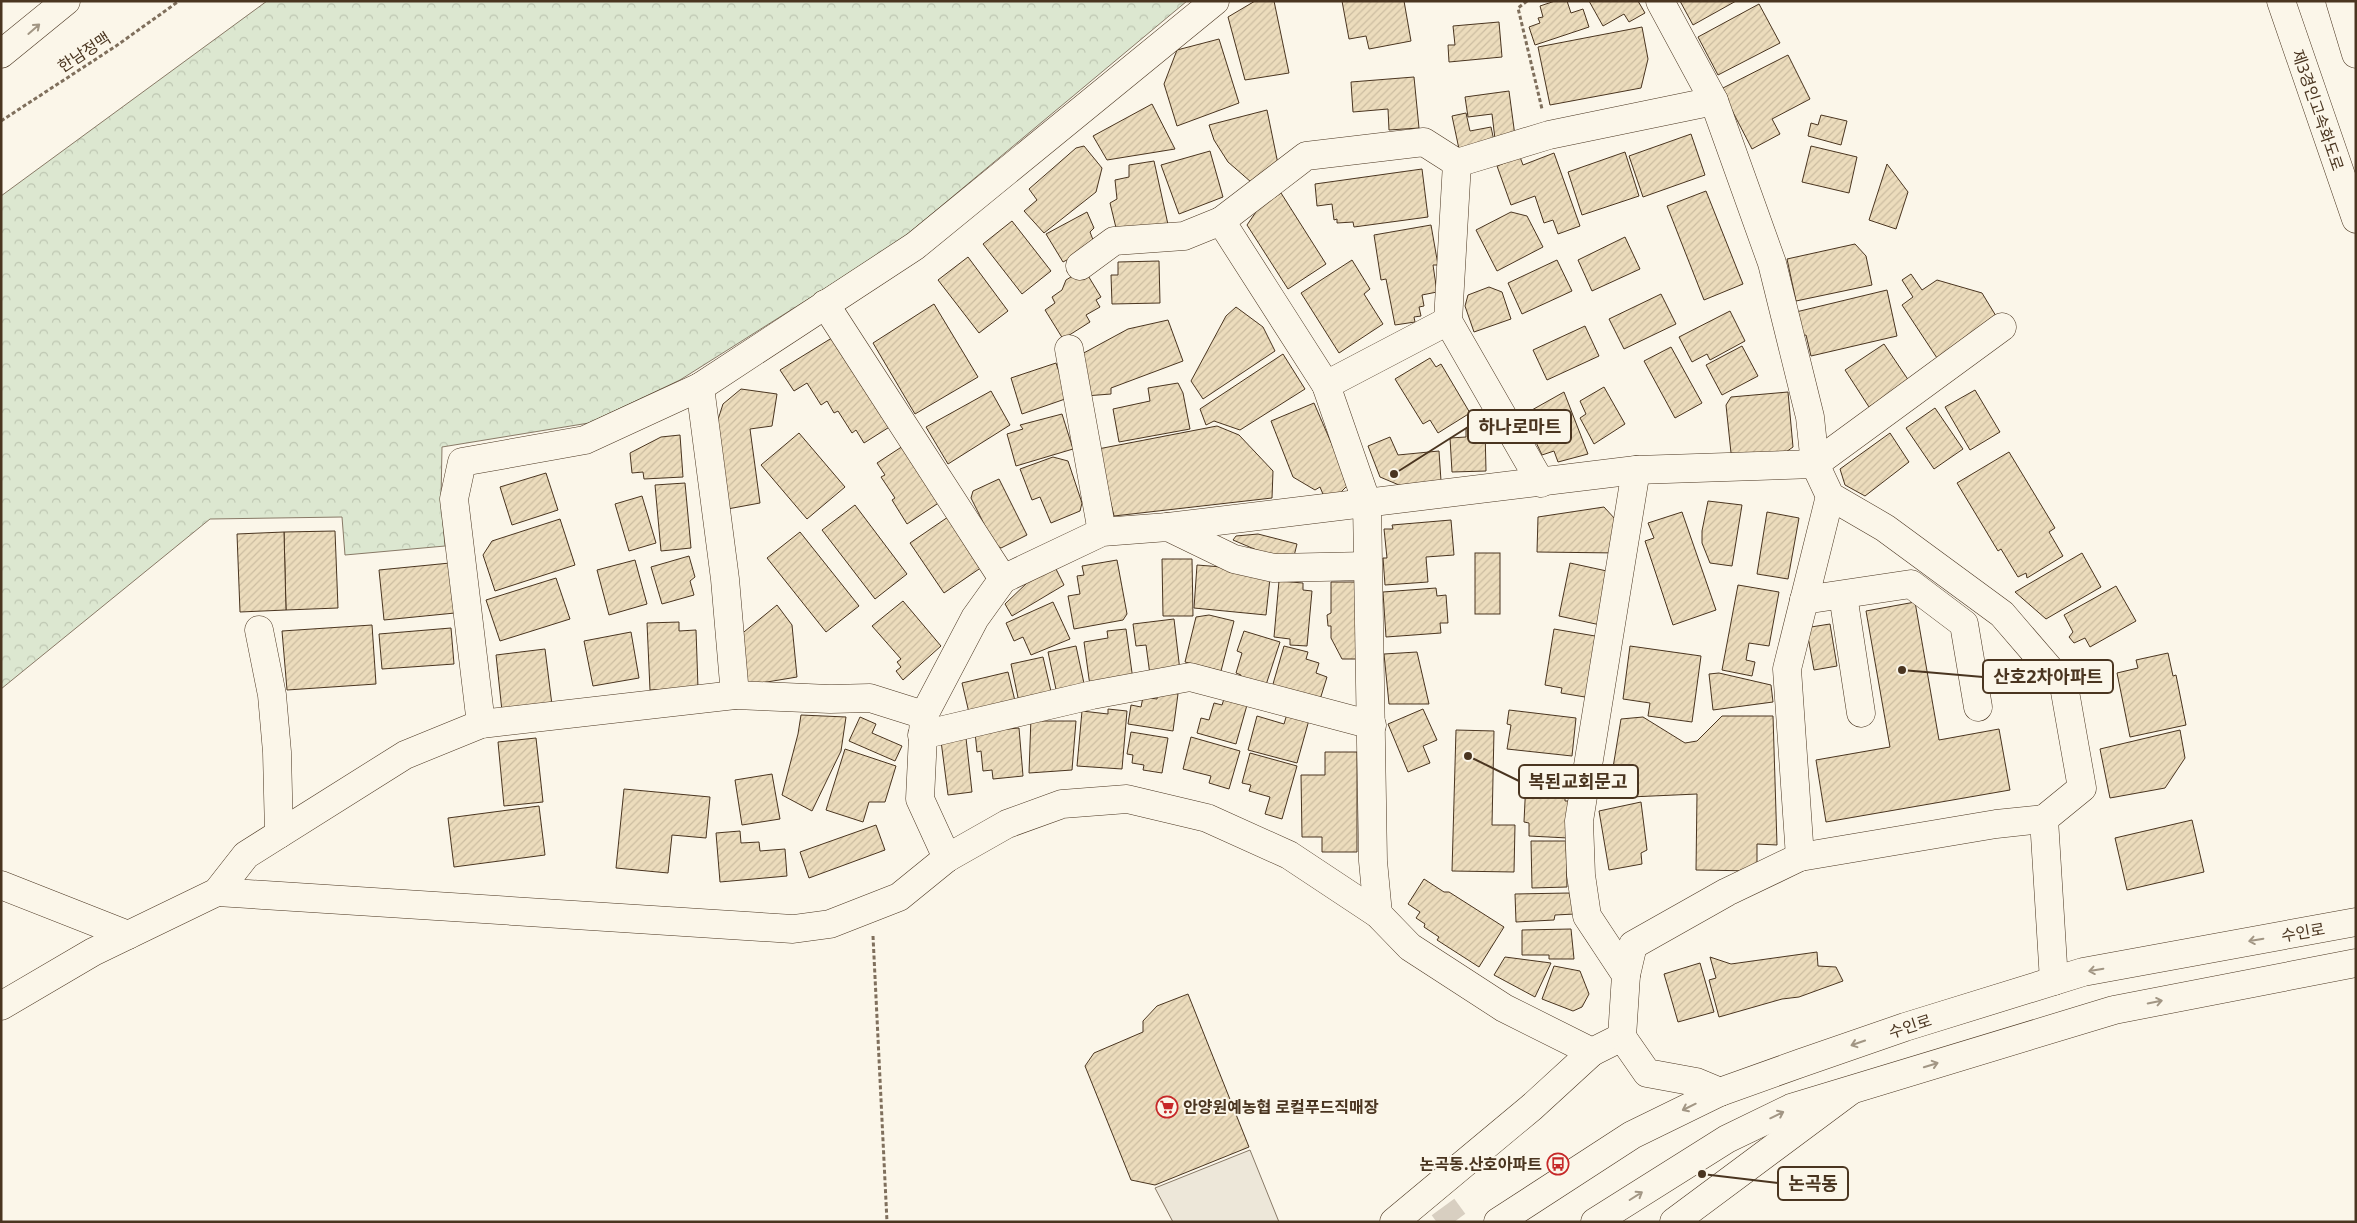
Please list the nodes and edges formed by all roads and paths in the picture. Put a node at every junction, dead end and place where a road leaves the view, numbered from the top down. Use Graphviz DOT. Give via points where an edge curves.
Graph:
graph roads {
  1 [pos="66,1"];
  2 [pos="179,1"];
  3 [pos="1215,1"];
  4 [pos="1527,1"];
  5 [pos="1660,1"];
  6 [pos="2281,1"];
  7 [pos="2340,1"];
  8 [pos="2353,1"];
  9 [pos="2356,7"];
  10 [pos="1,54"];
  11 [pos="2356,54"];
  12 [pos="1714,101"];
  13 [pos="1,121"];
  14 [pos="1548,135"];
  15 [pos="1457,163"];
  16 [pos="2356,219"];
  17 [pos="1221,221"];
  18 [pos="1080,266"];
  19 [pos="825,304"];
  20 [pos="1448,321"];
  21 [pos="2002,327"];
  22 [pos="1069,350"];
  23 [pos="1326,385"];
  24 [pos="700,387"];
  25 [pos="1815,464"];
  26 [pos="1636,470"];
  27 [pos="1541,483"];
  28 [pos="1830,496"];
  29 [pos="1367,504"];
  30 [pos="1168,527"];
  31 [pos="1102,532"];
  32 [pos="1367,566"];
  33 [pos="1003,579"];
  34 [pos="1843,595"];
  35 [pos="1804,600"];
  36 [pos="259,630"];
  37 [pos="735,695"];
  38 [pos="1978,707"];
  39 [pos="1861,713"];
  40 [pos="481,724"];
  41 [pos="923,725"];
  42 [pos="1372,725"];
  43 [pos="2044,819"];
  44 [pos="279,834"];
  45 [pos="1800,857"];
  46 [pos="947,858"];
  47 [pos="1,885"];
  48 [pos="217,892"];
  49 [pos="872,908"];
  50 [pos="1378,914"];
  51 [pos="2356,922"];
  52 [pos="128,935"];
  53 [pos="2356,964"];
  54 [pos="1626,975"];
  55 [pos="2054,981"];
  56 [pos="1,1006"];
  57 [pos="1622,1038"];
  58 [pos="1592,1052"];
  59 [pos="1853,1089"];
  60 [pos="1720,1092"];
  61 [pos="1678,1220"];
  62 [pos="887,1222"];
  63 [pos="1394,1222"];
  64 [pos="1498,1222"];
  65 [pos="1595,1222"];
  10 -- 1 [label="main road, one-way"];
  2 -- 13 [label="path, 한남정맥"];
  3 -- 19 [label="main road" via="915,246"];
  4 -- 14 [label="path" via="1518,8"];
  5 -- 12 [label="main road"];
  6 -- 16 [label="main road, 제3경인고속화도로"];
  7 -- 11 [label="main road"];
  8 -- 9 [label="main road"];
  12 -- 14 [label="main road"];
  12 -- 25 [label="main road" via="1772,263 1810,417"];
  14 -- 15 [label="main road"];
  15 -- 17 [label="main road" via="1424,142 1306,156"];
  15 -- 20 [label="main road"];
  17 -- 18 [label="main road" via="1184,236 1114,241"];
  17 -- 23 [label="main road"];
  19 -- 24 [label="main road"];
  19 -- 33 [label="main road"];
  20 -- 23 [label="main road"];
  20 -- 27 [label="main road"];
  21 -- 25 [label="main road"];
  22 -- 31 [label="main road"];
  23 -- 29 [label="main road"];
  24 -- 37 [label="main road" via="725,578"];
  24 -- 40 [label="main road" via="585,440 462,462 454,499"];
  25 -- 26 [label="main road"];
  25 -- 28 [label="main road"];
  26 -- 27 [label="main road"];
  26 -- 54 [label="main road" via="1579,821 1581,875 1587,916"];
  27 -- 29 [label="main road"];
  28 -- 35 [label="main road"];
  28 -- 43 [label="main road" via="1885,528 2002,614 2064,686 2082,788"];
  29 -- 30 [label="main road"];
  29 -- 32 [label="main road"];
  30 -- 31 [label="main road"];
  30 -- 32 [label="main road" via="1234,559 1274,568"];
  31 -- 33 [label="main road"];
  32 -- 42 [label="main road"];
  33 -- 41 [label="main road" via="975,618"];
  34 -- 35 [label="main road"];
  34 -- 38 [label="main road" via="1911,584 1964,624"];
  34 -- 39 [label="main road"];
  35 -- 45 [label="main road" via="1787,669"];
  36 -- 44 [label="main road" via="272,695"];
  37 -- 40 [label="main road"];
  37 -- 41 [label="main road" via="870,698"];
  40 -- 44 [label="main road" via="405,755"];
  41 -- 42 [label="main road" via="1190,677"];
  41 -- 46 [label="main road" via="920,799"];
  42 -- 50 [label="main road" via="1373,862"];
  43 -- 45 [label="main road"];
  43 -- 55 [label="main road"];
  44 -- 48 [label="main road" via="246,855"];
  45 -- 54 [label="main road" via="1727,892 1634,945"];
  46 -- 49 [label="main road" via="899,897"];
  46 -- 50 [label="main road" via="1007,824 1062,804 1127,799 1207,818 1288,856"];
  47 -- 52 [label="main road"];
  48 -- 49 [label="main road" via="793,929 830,924"];
  48 -- 52 [label="main road"];
  49 -- 62 [label="path"];
  50 -- 58 [label="main road" via="1410,947 1504,1008"];
  51 -- 55 [label="main road, 수인로, one-way" via="2083,972"];
  52 -- 56 [label="main road"];
  59 -- 53 [label="main road, one-way" via="2114,1010"];
  54 -- 57 [label="main road"];
  55 -- 60 [label="main road, 수인로, one-way" via="1905,1027"];
  57 -- 58 [label="main road"];
  57 -- 60 [label="main road" via="1647,1073 1696,1082"];
  58 -- 63 [label="main road" via="1437,1199"];
  59 -- 61 [label="main road"];
  65 -- 59 [label="main road, one-way" via="1727,1139 1791,1108"];
  60 -- 64 [label="main road, 수인로, one-way" via="1632,1135"];
}
